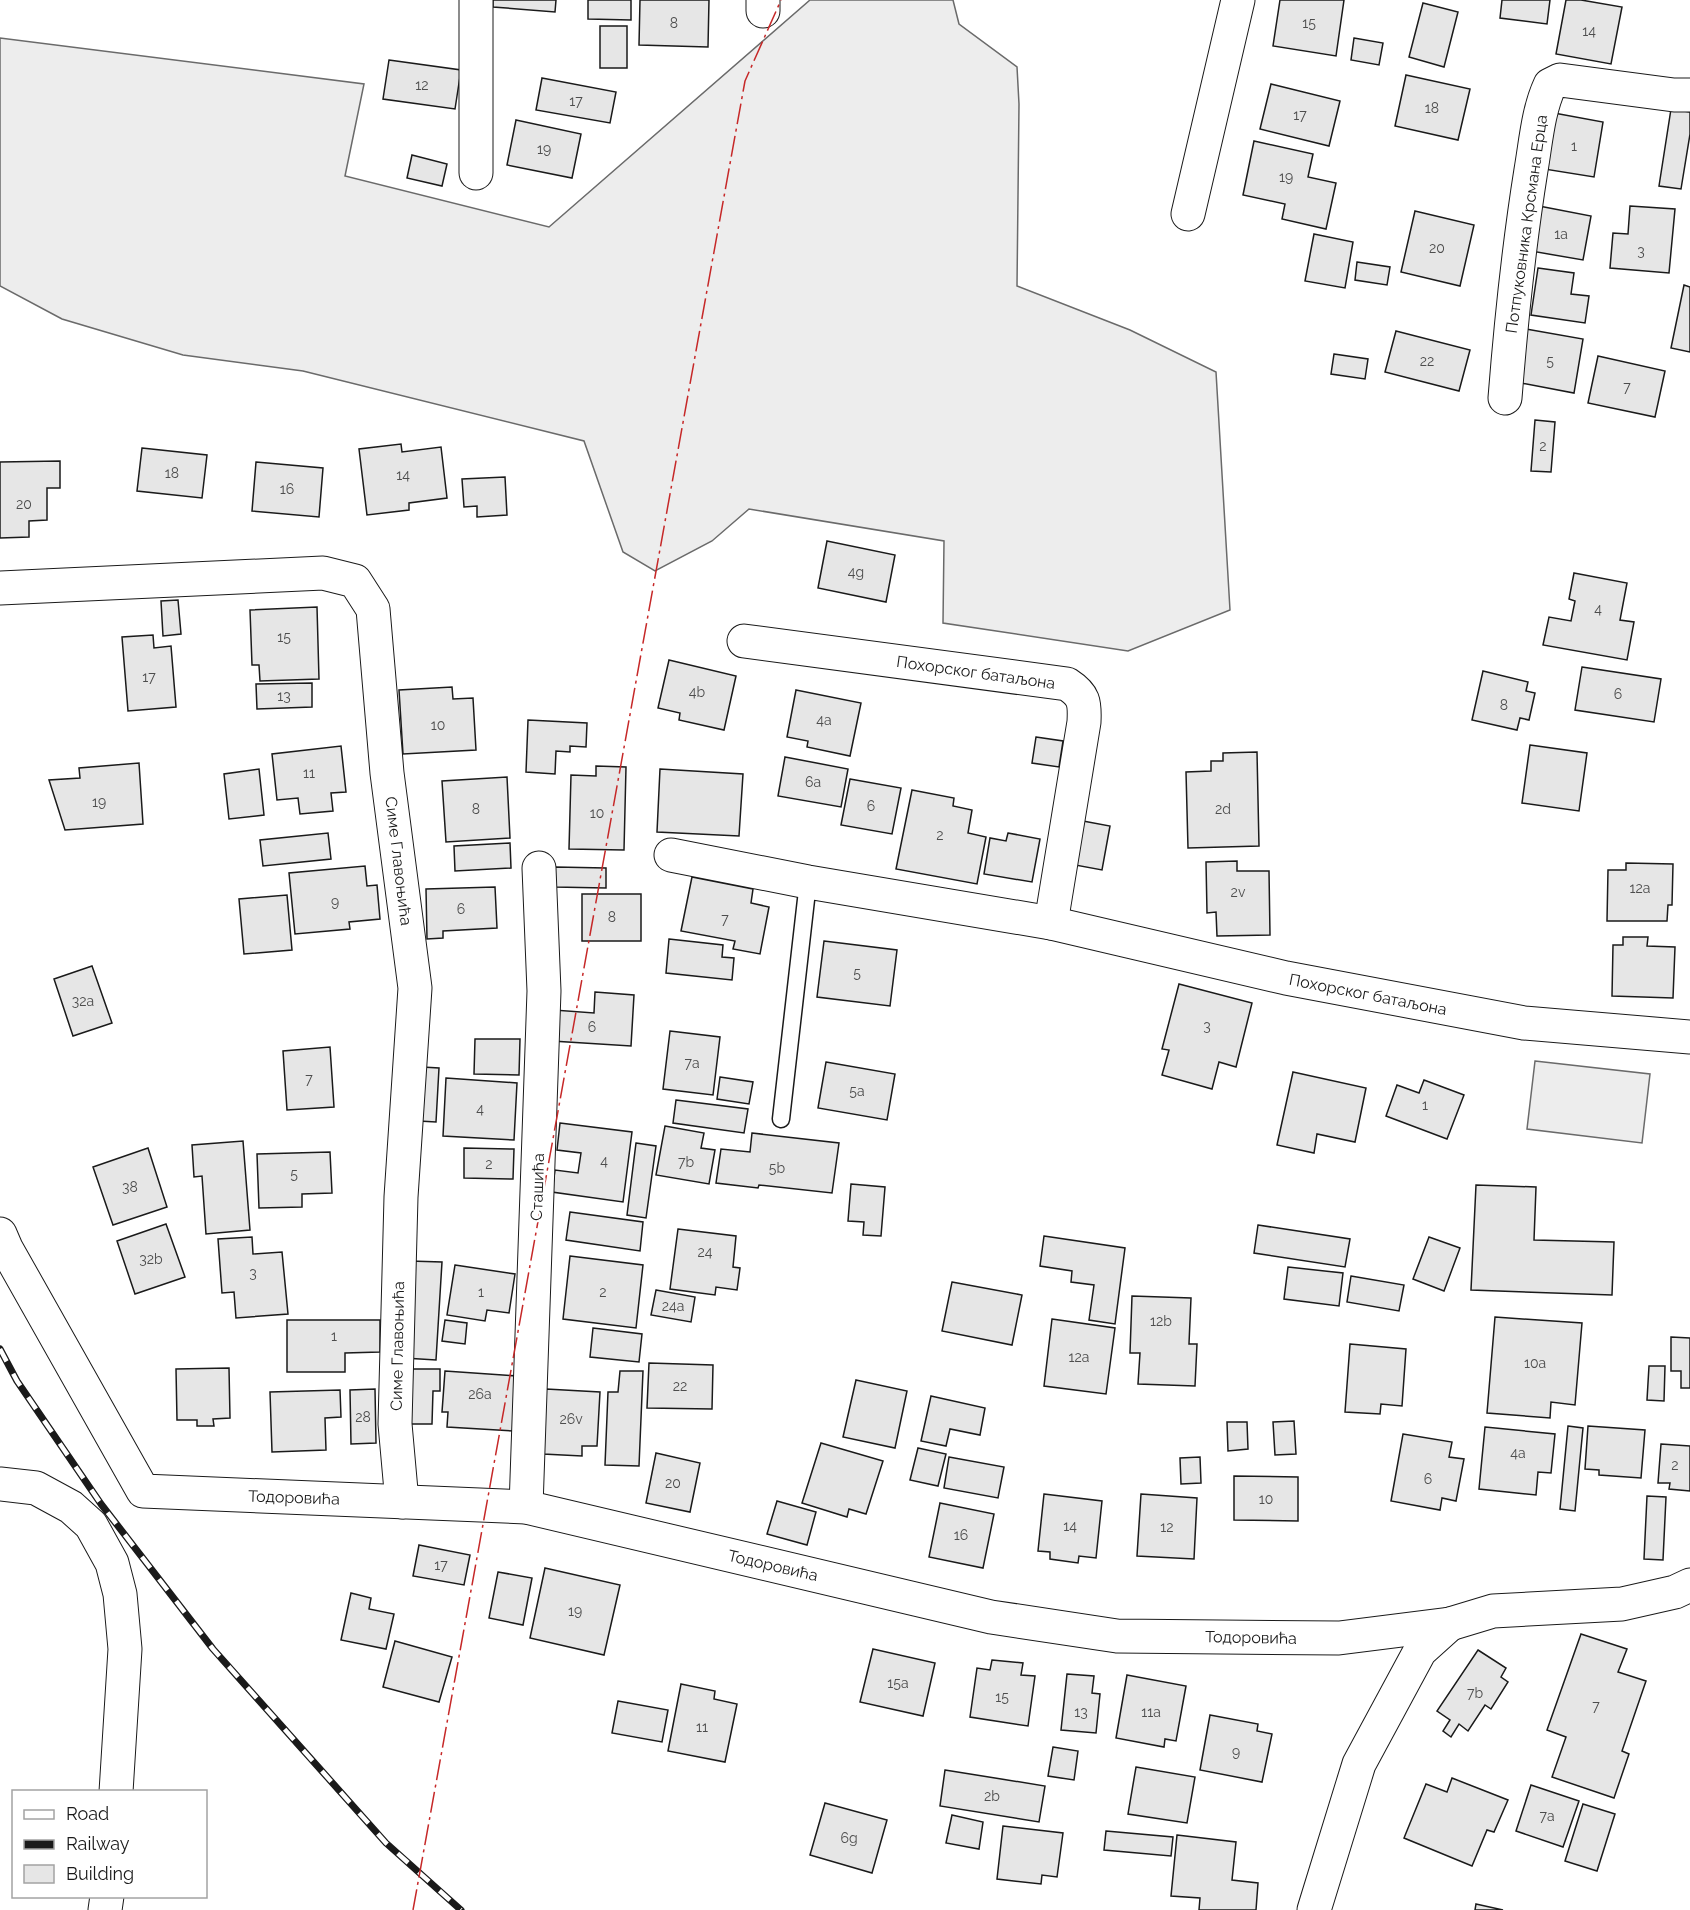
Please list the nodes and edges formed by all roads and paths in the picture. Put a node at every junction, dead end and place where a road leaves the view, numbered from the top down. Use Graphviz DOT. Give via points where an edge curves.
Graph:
graph roads {
  1 [pos="476,0"];
  2 [pos="1238,0"];
  3 [pos="1690,95"];
  4 [pos="476,173"];
  5 [pos="1188,214"];
  6 [pos="1505,398"];
  7 [pos="0,588"];
  8 [pos="744,641"];
  9 [pos="671,855"];
  10 [pos="539,868"];
  11 [pos="808,882"];
  12 [pos="1051,923"];
  13 [pos="1690,1037"];
  14 [pos="781,1119"];
  15 [pos="0,1234"];
  16 [pos="0,1484"];
  17 [pos="402,1502"];
  18 [pos="526,1507"];
  19 [pos="1690,1585"];
  20 [pos="1450,1624"];
  21 [pos="116,1790"];
  22 [pos="1314,1910"];
  1 -- 4 [label="street"];
  2 -- 5 [label="street"];
  3 -- 6 [label="street, Потпуковника Крсмана Ерца" via="1560,80 1550,85 1543,100 1529,183"];
  7 -- 17 [label="street, Симе Главоњића" via="323,573 355,581 373,609 387,772 415,988 401,1197 395,1424"];
  8 -- 12 [label="street, Похорског батаљона" via="1067,684 1075,689 1084,700 1084,722"];
  9 -- 11 [label="street, Похорског батаљона"];
  10 -- 18 [label="street, Сташића" via="544,991"];
  11 -- 12 [label="street, Похорског батаљона"];
  11 -- 14 [label="lane"];
  12 -- 13 [label="street, Похорског батаљона" via="1286,978 1524,1023"];
  15 -- 17 [label="street, Тодоровића" via="143,1491"];
  16 -- 21 [label="street" via="36,1488 71,1507 91,1526 112,1563 120,1594 125,1650"];
  17 -- 18 [label="street, Тодоровића"];
  18 -- 20 [label="street, Тодоровића" via="990,1617 1117,1636 1338,1638"];
  19 -- 20 [label="street, Тодоровића" via="1622,1604 1493,1611"];
  20 -- 22 [label="street" via="1420,1651 1359,1764"];
}
